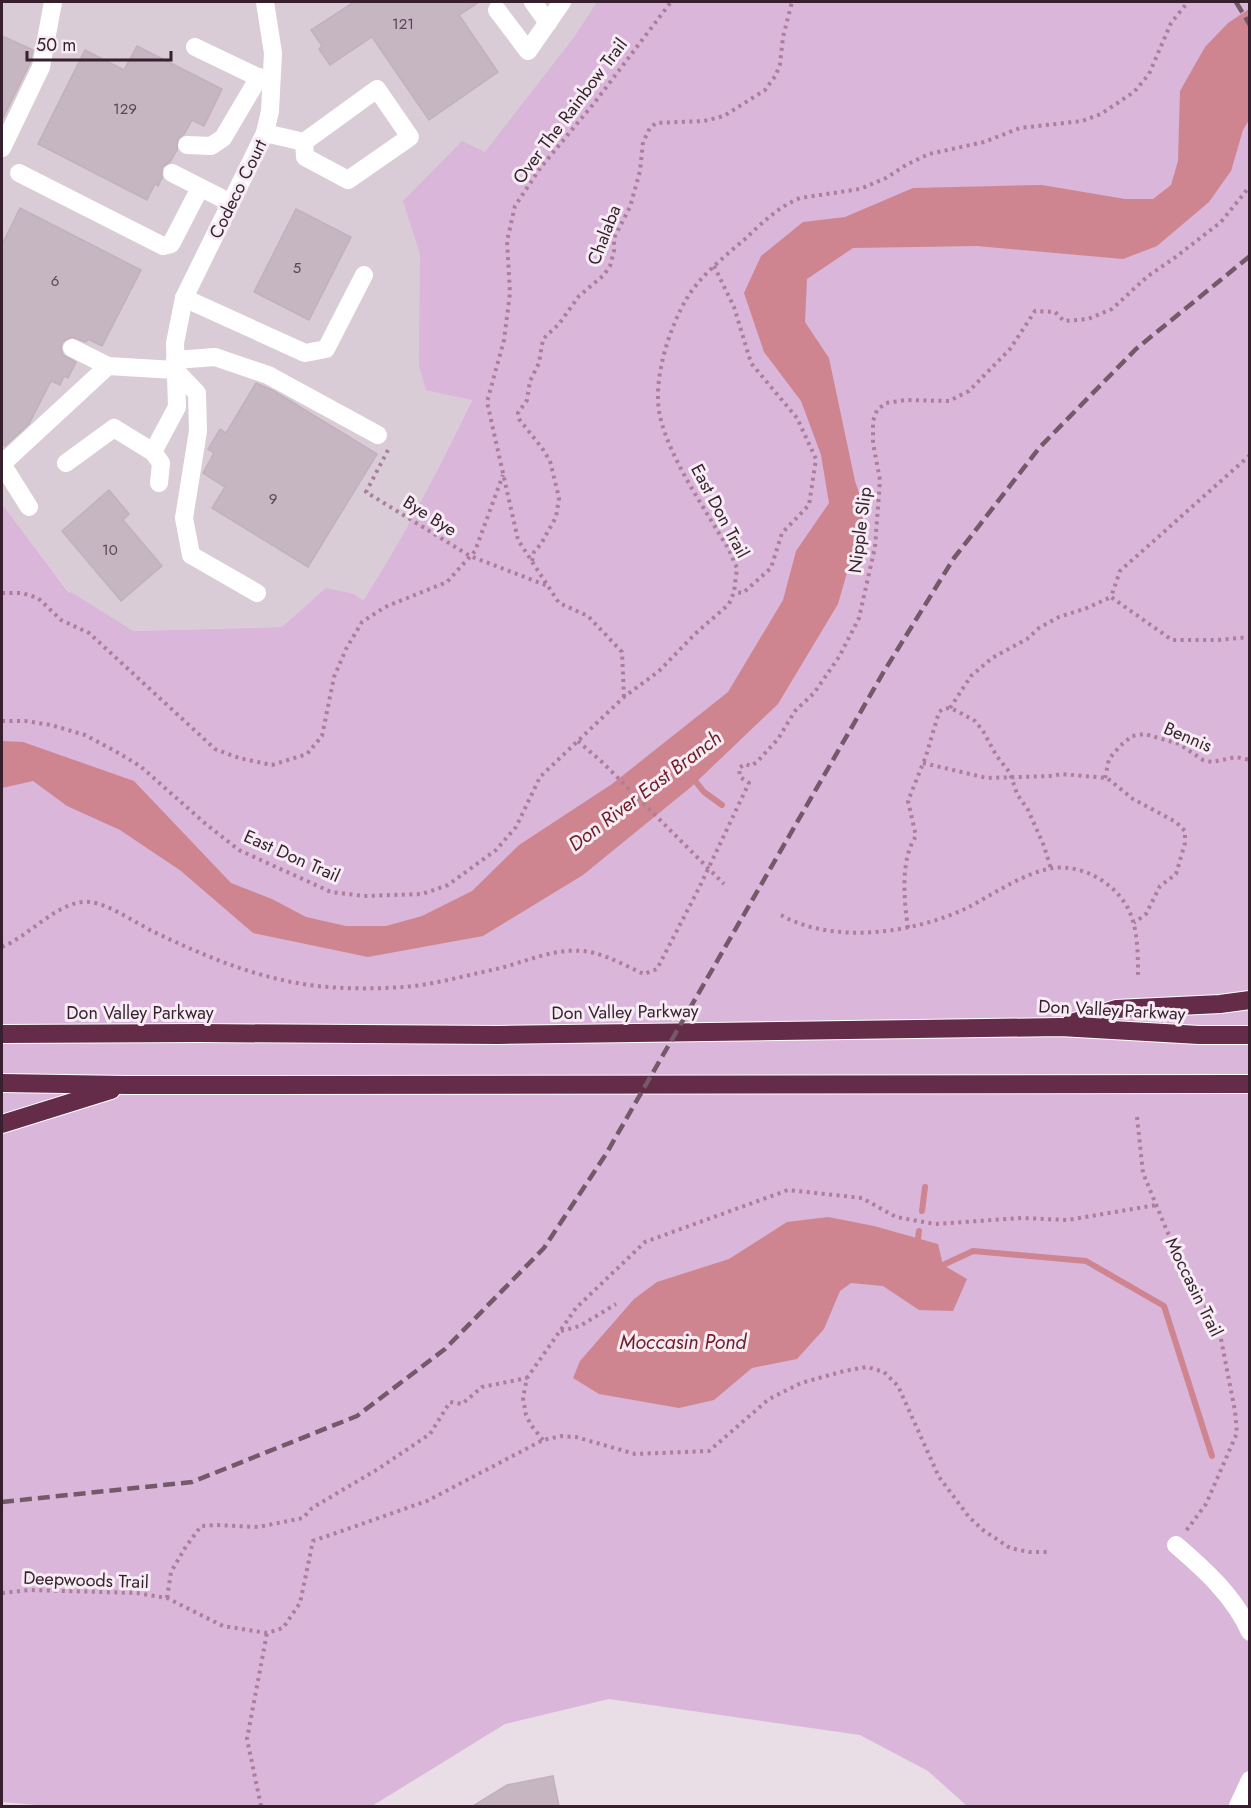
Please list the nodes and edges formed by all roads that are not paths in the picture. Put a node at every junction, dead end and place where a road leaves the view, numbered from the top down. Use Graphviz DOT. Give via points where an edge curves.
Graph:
graph roads {
  1 [pos="53,2"];
  2 [pos="265,2"];
  3 [pos="533,2"];
  4 [pos="562,2"];
  5 [pos="497,10"];
  6 [pos="548,23"];
  7 [pos="195,47"];
  8 [pos="266,81"];
  9 [pos="265,133"];
  10 [pos="304,142"];
  11 [pos="186,145"];
  12 [pos="2,148"];
  13 [pos="19,173"];
  14 [pos="172,174"];
  15 [pos="200,188"];
  16 [pos="231,203"];
  17 [pos="364,275"];
  18 [pos="184,298"];
  19 [pos="72,348"];
  20 [pos="175,365"];
  21 [pos="108,366"];
  22 [pos="378,435"];
  23 [pos="153,452"];
  24 [pos="66,463"];
  25 [pos="2,464"];
  26 [pos="159,483"];
  27 [pos="29,507"];
  28 [pos="257,593"];
  29 [pos="1250,1000"];
  30 [pos="1060,1027"];
  31 [pos="2,1034"];
  32 [pos="1250,1035"];
  33 [pos="2,1083"];
  34 [pos="1250,1084"];
  35 [pos="127,1085"];
  36 [pos="2,1124"];
  37 [pos="1176,1545"];
  38 [pos="1250,1632"];
  39 [pos="1250,1780"];
  40 [pos="1238,1806"];
  1 -- 12 [label="street" via="41,67"];
  2 -- 8 [label="street, Codeco Court" via="273,53"];
  3 -- 6 [label="street"];
  4 -- 6 [label="street"];
  5 -- 6 [label="street" via="528,51"];
  7 -- 8 [label="street"];
  8 -- 9 [label="street, Codeco Court" via="270,111"];
  8 -- 11 [label="street" via="223,138 211,146"];
  9 -- 10 [label="street"];
  9 -- 16 [label="street, Codeco Court"];
  10 -- 10 [label="street" via="377,89 410,137 348,180 305,157"];
  13 -- 15 [label="street" via="162,246 171,244"];
  14 -- 15 [label="street"];
  15 -- 16 [label="street"];
  16 -- 18 [label="street, Codeco Court"];
  17 -- 18 [label="street" via="326,349 305,353"];
  18 -- 20 [label="street, Codeco Court"];
  19 -- 21 [label="street"];
  20 -- 21 [label="street"];
  20 -- 22 [label="street" via="215,357 268,375"];
  20 -- 23 [label="street, Codeco Court" via="177,407"];
  20 -- 28 [label="street" via="197,393 198,431 184,518 190,555"];
  21 -- 25 [label="street"];
  23 -- 24 [label="street" via="114,428"];
  23 -- 26 [label="street" via="161,463"];
  25 -- 27 [label="street"];
  29 -- 30 [label="highway" via="1116,1010"];
  30 -- 31 [label="highway, Don Valley Parkway" via="499,1035"];
  30 -- 32 [label="highway, Don Valley Parkway"];
  33 -- 35 [label="highway"];
  34 -- 35 [label="highway"];
  35 -- 36 [label="highway"];
  37 -- 38 [label="street" via="1205,1570"];
  39 -- 40 [label="street"];
}
